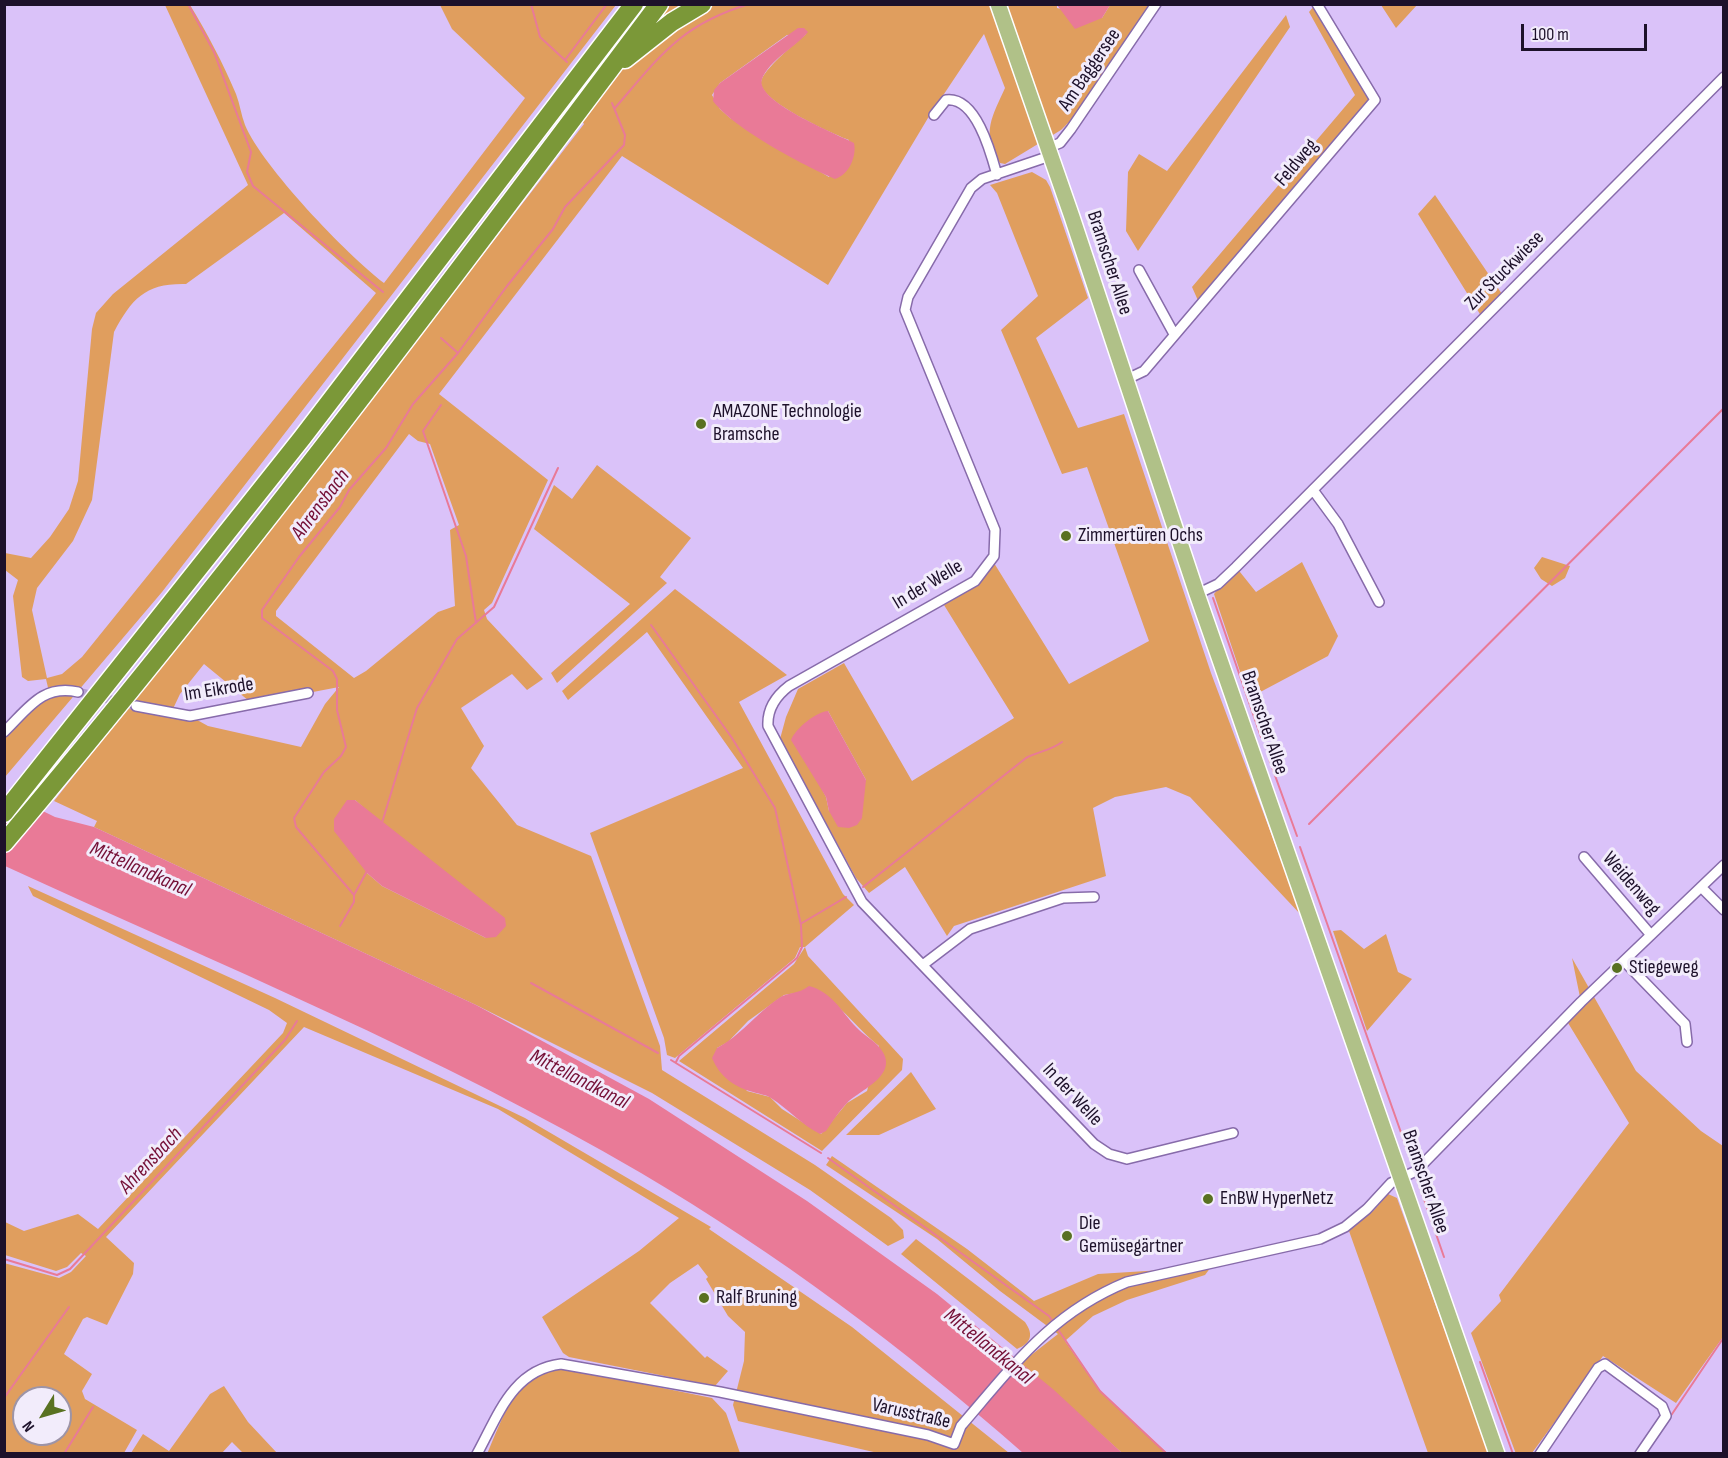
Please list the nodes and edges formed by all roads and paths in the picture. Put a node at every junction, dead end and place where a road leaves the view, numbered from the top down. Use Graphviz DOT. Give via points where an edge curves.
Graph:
graph roads {
  1 [pos="634,4"];
  2 [pos="659,4"];
  3 [pos="702,4"];
  4 [pos="998,4"];
  5 [pos="1156,4"];
  6 [pos="1317,4"];
  7 [pos="608,72"];
  8 [pos="1724,77"];
  9 [pos="934,115"];
  10 [pos="1048,152"];
  11 [pos="997,175"];
  12 [pos="1139,270"];
  13 [pos="1174,334"];
  14 [pos="1125,380"];
  15 [pos="1313,490"];
  16 [pos="1197,594"];
  17 [pos="1379,602"];
  18 [pos="78,692"];
  19 [pos="308,693"];
  20 [pos="136,706"];
  21 [pos="4,732"];
  22 [pos="4,813"];
  23 [pos="4,843"];
  24 [pos="1584,857"];
  25 [pos="1724,866"];
  26 [pos="1701,887"];
  27 [pos="1094,897"];
  28 [pos="1724,910"];
  29 [pos="1651,935"];
  30 [pos="1624,962"];
  31 [pos="924,964"];
  32 [pos="1687,1042"];
  33 [pos="1233,1133"];
  34 [pos="1401,1178"];
  35 [pos="477,1454"];
  36 [pos="1497,1454"];
  37 [pos="1540,1454"];
  38 [pos="1640,1454"];
  1 -- 22 [label="highway" via="404,307"];
  2 -- 7 [label="highway"];
  3 -- 7 [label="highway"];
  4 -- 10 [label="main road, Bramscher Allee"];
  5 -- 10 [label="street, Am Baggersee" via="1071,129"];
  6 -- 13 [label="street, Feldweg" via="1375,100"];
  7 -- 23 [label="highway" via="168,643"];
  8 -- 15 [label="street, Zur Stuckwiese"];
  9 -- 11 [label="street" via="946,100 963,105 983,131"];
  10 -- 11 [label="street, In der Welle"];
  10 -- 14 [label="main road, Bramscher Allee"];
  11 -- 31 [label="street, In der Welle" via="982,179 971,188 908,297 905,310 995,530 994,556 975,581 789,686 777,695 768,717 768,726 862,902"];
  12 -- 13 [label="street"];
  13 -- 14 [label="street, Feldweg" via="1143,371"];
  14 -- 16 [label="main road, Bramscher Allee"];
  15 -- 16 [label="street, Zur Stuckwiese" via="1218,584"];
  15 -- 17 [label="street" via="1338,524"];
  16 -- 34 [label="main road, Bramscher Allee"];
  18 -- 21 [label="street" via="49,692"];
  19 -- 20 [label="street, Im Eikrode" via="190,716"];
  24 -- 29 [label="street, Weidenweg"];
  25 -- 26 [label="street"];
  26 -- 28 [label="street"];
  26 -- 29 [label="street"];
  27 -- 31 [label="street" via="1063,898 970,929"];
  29 -- 30 [label="street"];
  30 -- 32 [label="street" via="1685,1024"];
  30 -- 34 [label="street" via="1416,1171"];
  31 -- 33 [label="street, In der Welle" via="1094,1144 1109,1154 1127,1159"];
  34 -- 35 [label="street, Varusstraße" via="1345,1227 1320,1239 1127,1282 1105,1291 1050,1327 961,1426 954,1444 928,1435 720,1392 561,1364 543,1368 516,1384"];
  34 -- 36 [label="main road, Bramscher Allee"];
  37 -- 38 [label="street" via="1598,1368 1605,1364 1666,1412"];
}
